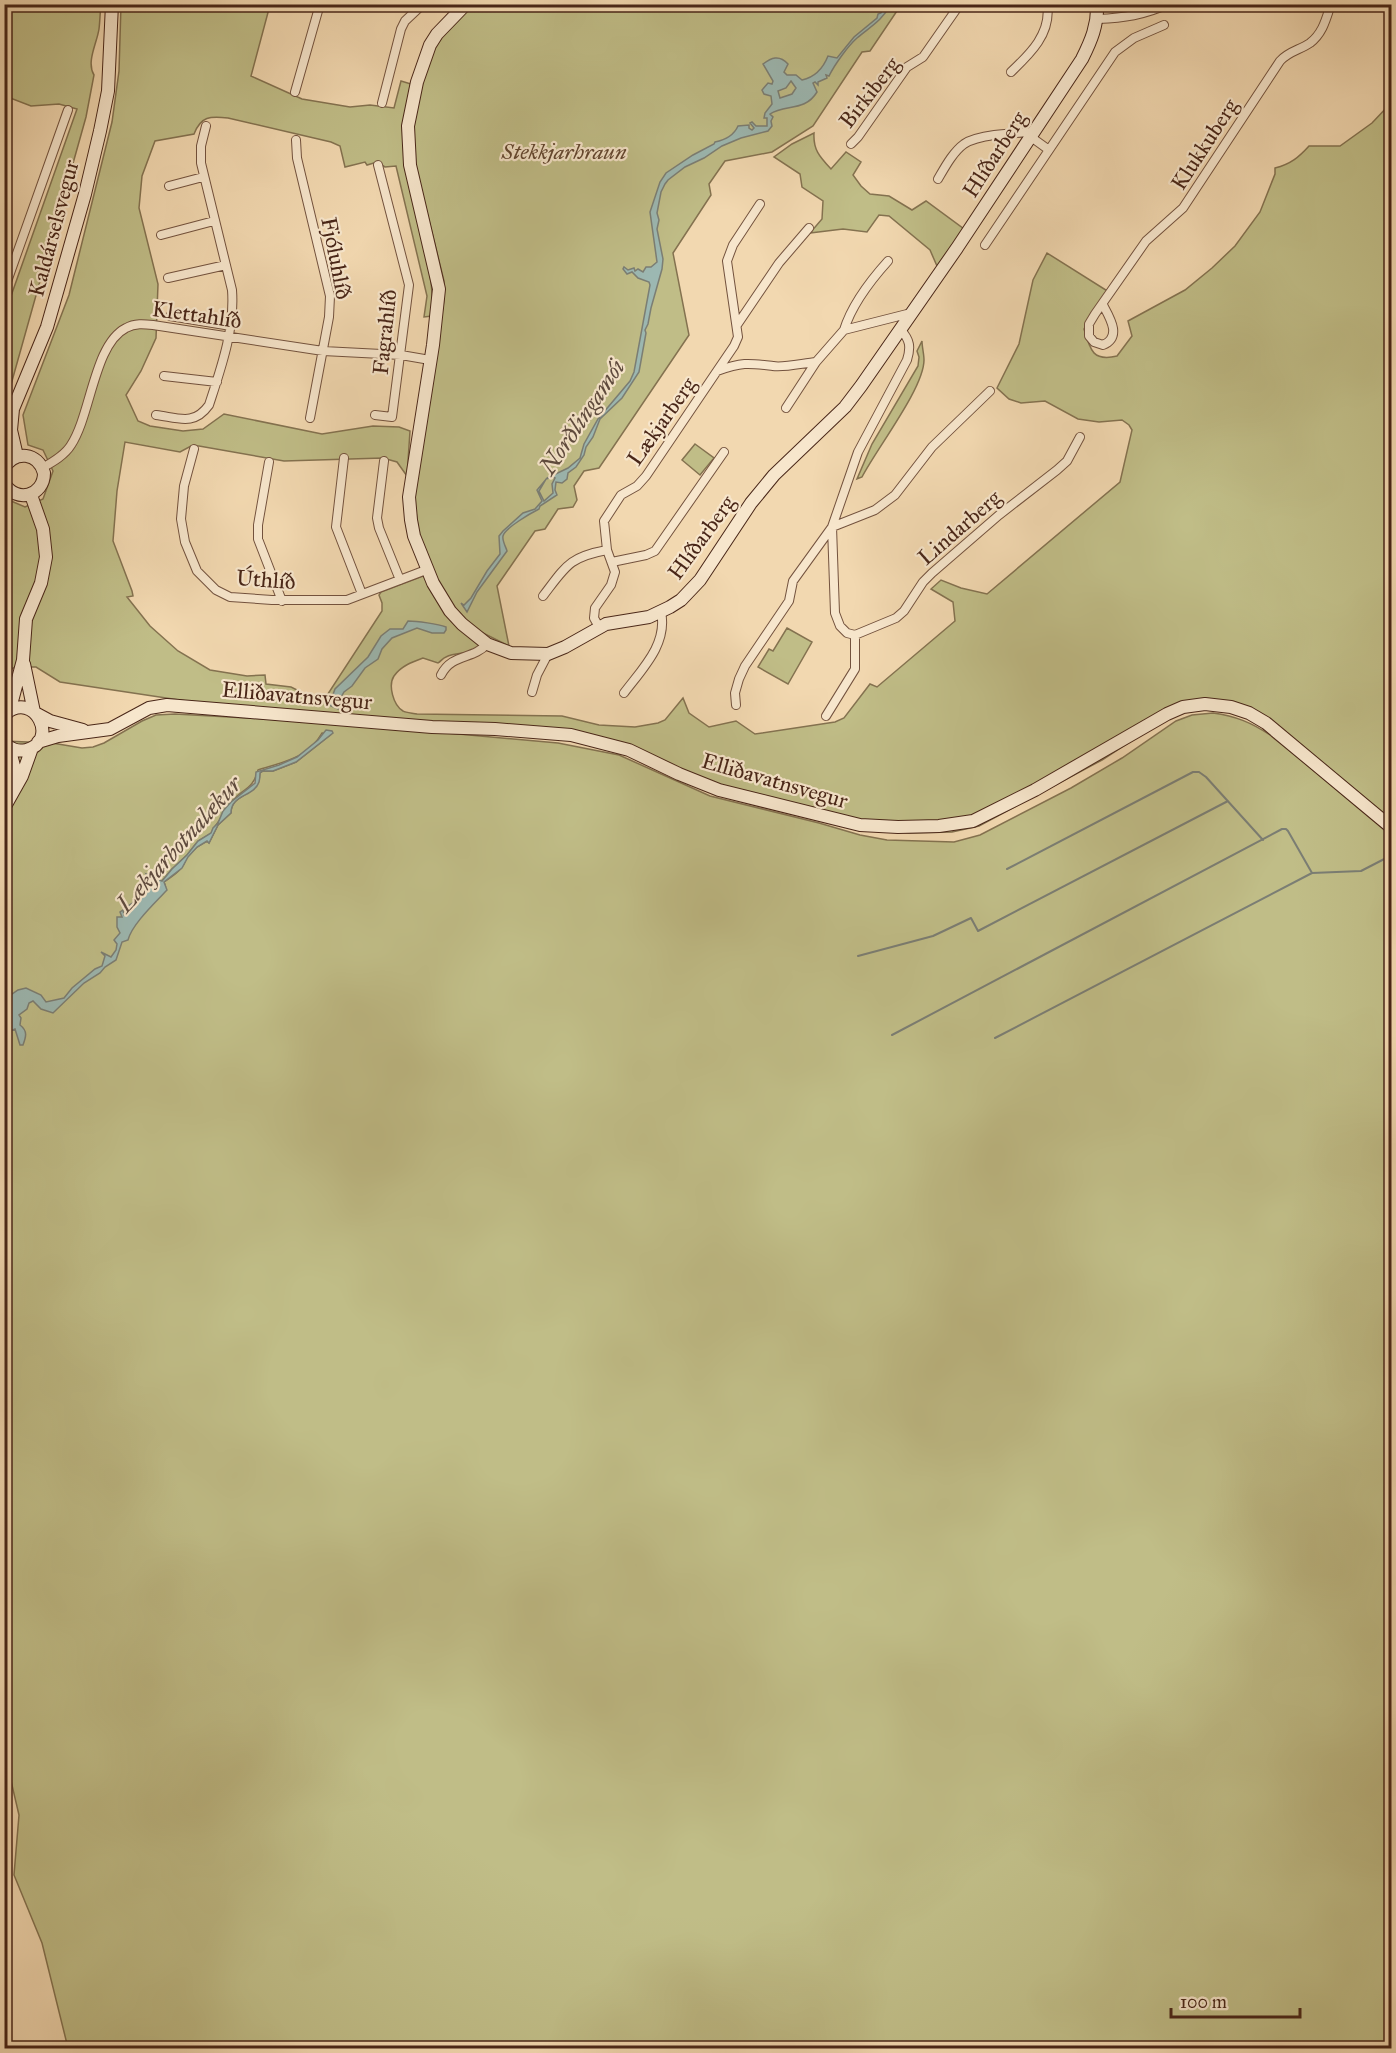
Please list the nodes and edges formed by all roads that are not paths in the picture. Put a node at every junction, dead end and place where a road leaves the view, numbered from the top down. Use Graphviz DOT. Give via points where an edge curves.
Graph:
graph roads {
  1 [pos="112,4"];
  2 [pos="320,4"];
  3 [pos="423,4"];
  4 [pos="960,4"];
  5 [pos="1047,4"];
  6 [pos="1097,4"];
  7 [pos="1168,4"];
  8 [pos="1331,4"];
  9 [pos="458,7"];
  10 [pos="1098,19"];
  11 [pos="1164,25"];
  12 [pos="1011,72"];
  13 [pos="295,92"];
  14 [pos="382,104"];
  15 [pos="68,110"];
  16 [pos="206,126"];
  17 [pos="1033,135"];
  18 [pos="296,140"];
  19 [pos="850,144"];
  20 [pos="1049,150"];
  21 [pos="378,165"];
  22 [pos="203,177"];
  23 [pos="938,179"];
  24 [pos="169,186"];
  25 [pos="760,204"];
  26 [pos="214,221"];
  27 [pos="809,228"];
  28 [pos="161,235"];
  29 [pos="985,245"];
  30 [pos="888,261"];
  31 [pos="226,265"];
  32 [pos="168,278"];
  33 [pos="4,290"];
  34 [pos="1103,304"];
  35 [pos="911,313"];
  36 [pos="170,316"];
  37 [pos="737,325"];
  38 [pos="231,326"];
  39 [pos="844,330"];
  40 [pos="901,330"];
  41 [pos="229,336"];
  42 [pos="323,351"];
  43 [pos="401,356"];
  44 [pos="430,360"];
  45 [pos="816,362"];
  46 [pos="717,371"];
  47 [pos="164,376"];
  48 [pos="217,382"];
  49 [pos="990,391"];
  50 [pos="786,408"];
  51 [pos="156,415"];
  52 [pos="375,415"];
  53 [pos="310,418"];
  54 [pos="1080,437"];
  55 [pos="194,449"];
  56 [pos="724,452"];
  57 [pos="17,456"];
  58 [pos="344,458"];
  59 [pos="384,461"];
  60 [pos="268,462"];
  61 [pos="4,468"];
  62 [pos="42,468"];
  63 [pos="4,483"];
  64 [pos="31,495"];
  65 [pos="832,527"];
  66 [pos="607,550"];
  67 [pos="612,562"];
  68 [pos="426,570"];
  69 [pos="400,580"];
  70 [pos="362,594"];
  71 [pos="543,596"];
  72 [pos="282,601"];
  73 [pos="661,612"];
  74 [pos="599,627"];
  75 [pos="855,635"];
  76 [pos="487,644"];
  77 [pos="548,654"];
  78 [pos="23,660"];
  79 [pos="441,675"];
  80 [pos="532,692"];
  81 [pos="624,693"];
  82 [pos="736,705"];
  83 [pos="6,713"];
  84 [pos="36,713"];
  85 [pos="826,716"];
  86 [pos="90,731"];
  87 [pos="7,745"];
  88 [pos="35,745"];
  89 [pos="13,793"];
  90 [pos="4,808"];
  91 [pos="1392,828"];
  1 -- 57 [label="main road, Kaldárselsvegur" via="108,91 100,131 51,316 13,409 11,430"];
  2 -- 13 [label="street"];
  3 -- 14 [label="street" via="401,29"];
  4 -- 19 [label="street, Birkiberg" via="923,57 907,67"];
  5 -- 12 [label="street" via="1045,32"];
  6 -- 10 [label="main road, Hlíðarberg"];
  7 -- 10 [label="street" via="1150,13"];
  8 -- 34 [label="street, Klukkuberg" via="1318,35 1280,61 1183,208 1146,241"];
  9 -- 44 [label="main road, Hlíðarberg" via="430,45 408,126 412,176 439,289"];
  10 -- 17 [label="main road, Hlíðarberg" via="1082,59"];
  11 -- 20 [label="street" via="1134,38 1115,52"];
  15 -- 33 [label="street"];
  16 -- 22 [label="street" via="201,146"];
  17 -- 20 [label="street"];
  17 -- 23 [label="street" via="1006,134 967,142"];
  17 -- 35 [label="main road, Hlíðarberg"];
  18 -- 42 [label="street, Fjóluhlíð" via="330,296"];
  20 -- 29 [label="street"];
  21 -- 43 [label="street, Fagrahlíð" via="409,285"];
  22 -- 24 [label="street"];
  22 -- 26 [label="street"];
  25 -- 37 [label="street, Lækjarberg" via="733,245 728,261"];
  26 -- 28 [label="street"];
  26 -- 31 [label="street"];
  27 -- 37 [label="street, Lækjarberg" via="779,263"];
  30 -- 39 [label="street" via="855,306"];
  31 -- 32 [label="street"];
  31 -- 38 [label="street" via="234,306"];
  35 -- 39 [label="street"];
  35 -- 40 [label="main road, Hlíðarberg"];
  36 -- 38 [label="street"];
  37 -- 46 [label="street, Lækjarberg" via="735,346"];
  38 -- 41 [label="street"];
  39 -- 45 [label="street"];
  40 -- 65 [label="street" via="908,338 907,360 858,452"];
  40 -- 73 [label="main road, Hlíðarberg" via="845,407 768,482 700,580 681,600"];
  41 -- 42 [label="street, Klettahlíð"];
  41 -- 48 [label="street"];
  41 -- 62 [label="street, Klettahlíð" via="143,324 120,331 104,355 71,445"];
  42 -- 43 [label="street, Klettahlíð"];
  42 -- 53 [label="street, Fjóluhlíð"];
  43 -- 44 [label="street, Klettahlíð"];
  43 -- 52 [label="street, Fagrahlíð" via="392,417"];
  44 -- 68 [label="main road, Hlíðarberg" via="409,497 414,536"];
  45 -- 46 [label="street, Lækjarberg" via="775,367 751,363"];
  45 -- 50 [label="street"];
  46 -- 66 [label="street, Lækjarberg" via="646,476 613,505 604,521"];
  47 -- 48 [label="street"];
  48 -- 51 [label="street" via="210,405 196,418"];
  49 -- 65 [label="street" via="932,447 895,495 875,510"];
  54 -- 75 [label="street, Lindarberg" via="1067,461 932,573 904,611"];
  55 -- 72 [label="street, Úthlíð" via="184,486 181,519 196,571 230,597"];
  56 -- 67 [label="street" via="655,551"];
  57 -- 61 [label="main road"];
  57 -- 62 [label="main road" via="32,457"];
  58 -- 70 [label="street" via="336,527"];
  59 -- 69 [label="street" via="377,518"];
  60 -- 72 [label="street" via="258,539"];
  62 -- 64 [label="main road" via="42,484"];
  63 -- 64 [label="main road" via="15,494"];
  64 -- 78 [label="main road" via="43,529 46,557 41,583 26,619"];
  65 -- 75 [label="street" via="835,613 840,626"];
  65 -- 82 [label="street" via="793,581 789,601 746,666 735,693"];
  66 -- 67 [label="street, Lækjarberg"];
  66 -- 71 [label="street" via="577,558"];
  67 -- 74 [label="street" via="614,579 595,608 594,618"];
  68 -- 69 [label="street, Úthlíð"];
  68 -- 76 [label="main road, Hlíðarberg" via="450,611"];
  69 -- 70 [label="street, Úthlíð"];
  70 -- 72 [label="street, Úthlíð" via="347,600"];
  73 -- 74 [label="main road, Hlíðarberg"];
  73 -- 81 [label="street" via="660,640"];
  74 -- 77 [label="main road, Hlíðarberg"];
  75 -- 85 [label="street" via="855,669"];
  76 -- 77 [label="main road, Hlíðarberg" via="511,653"];
  76 -- 79 [label="street" via="475,654 453,661"];
  77 -- 80 [label="street"];
  78 -- 83 [label="main road"];
  78 -- 84 [label="main road"];
  83 -- 84 [label="main road, Elliðavatnsvegur" via="20,707"];
  84 -- 86 [label="main road, Elliðavatnsvegur" via="50,721"];
  84 -- 88 [label="main road" via="42,725 41,737"];
  86 -- 88 [label="main road, Elliðavatnsvegur" via="58,736"];
  86 -- 91 [label="main road, Elliðavatnsvegur" via="110,729 148,708 167,705 549,733 617,746 718,790 860,825 919,827 973,820 1035,790 1167,714 1192,705 1223,705 1249,713 1275,730"];
  87 -- 88 [label="main road, Elliðavatnsvegur" via="23,751"];
  87 -- 89 [label="main road" via="14,766"];
  88 -- 89 [label="main road"];
  89 -- 90 [label="main road"];
}
